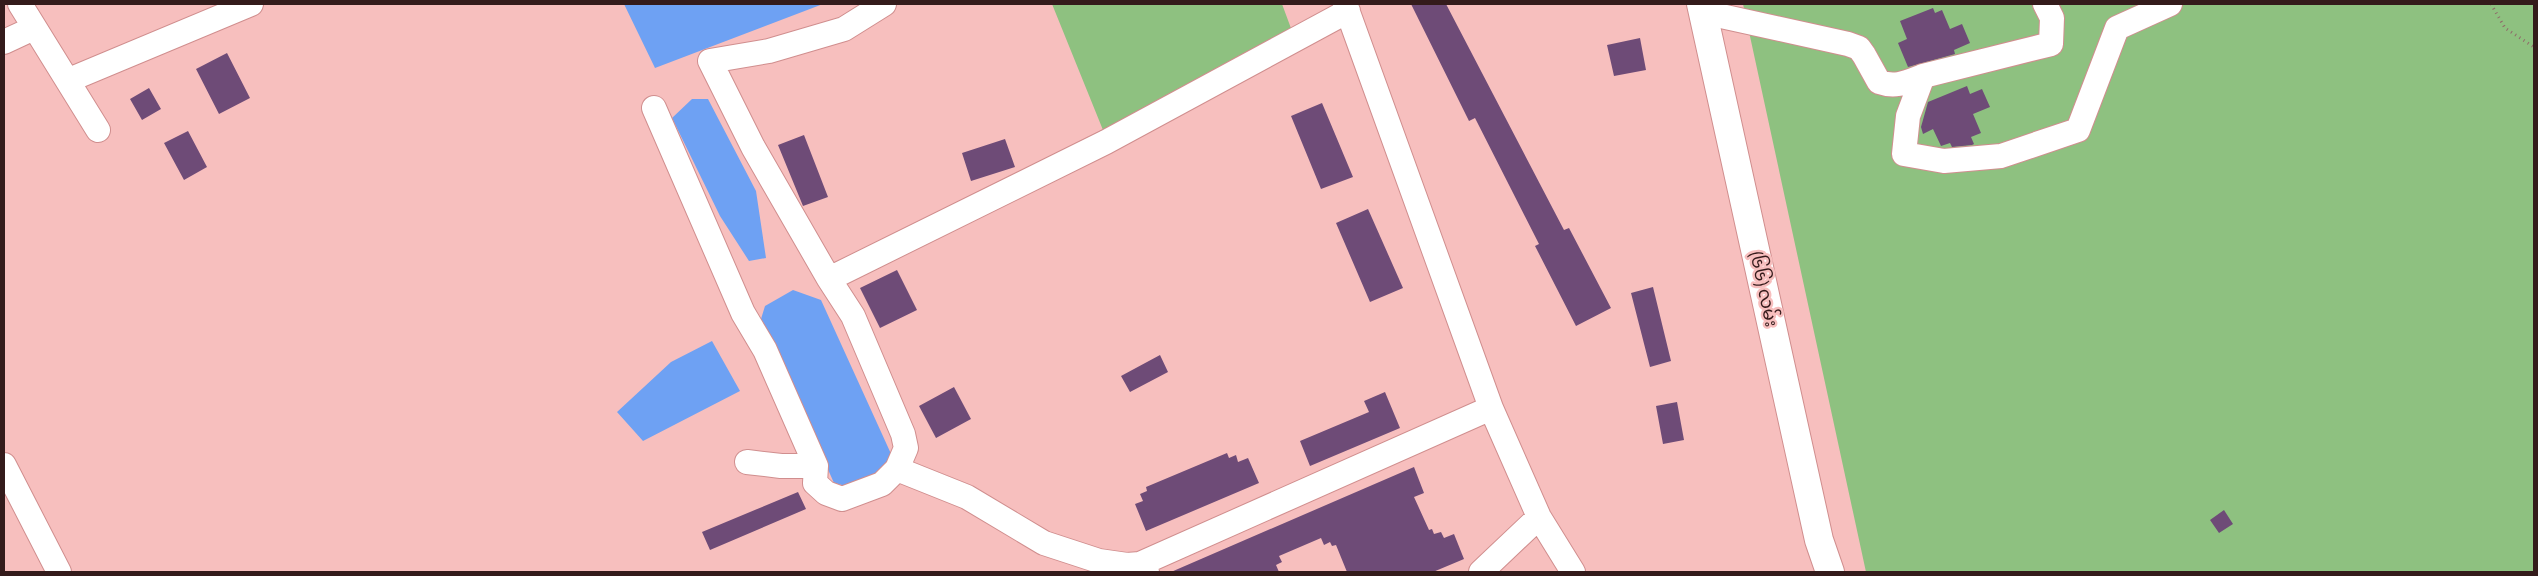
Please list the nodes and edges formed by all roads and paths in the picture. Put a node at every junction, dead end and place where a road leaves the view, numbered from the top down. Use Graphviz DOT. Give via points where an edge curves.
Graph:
graph roads {
  1 [pos="20,4"];
  2 [pos="251,4"];
  3 [pos="884,4"];
  4 [pos="2044,4"];
  5 [pos="2170,4"];
  6 [pos="2491,4"];
  7 [pos="1347,8"];
  8 [pos="1702,8"];
  9 [pos="34,28"];
  10 [pos="4,42"];
  11 [pos="2534,47"];
  12 [pos="1924,76"];
  13 [pos="68,80"];
  14 [pos="654,108"];
  15 [pos="98,130"];
  16 [pos="829,279"];
  17 [pos="1492,408"];
  18 [pos="747,462"];
  19 [pos="4,465"];
  20 [pos="816,466"];
  21 [pos="897,469"];
  22 [pos="1539,517"];
  23 [pos="1143,568"];
  24 [pos="59,572"];
  25 [pos="1481,572"];
  26 [pos="1573,572"];
  27 [pos="1830,572"];
  1 -- 9 [label="street"];
  2 -- 13 [label="street"];
  3 -- 16 [label="street" via="844,29 769,51 710,60 753,147"];
  4 -- 12 [label="street" via="2052,18 2051,44"];
  5 -- 12 [label="street" via="2117,28 2078,130 2001,156 1944,161 1904,154 1908,116"];
  6 -- 11 [label="path" via="2505,28"];
  7 -- 16 [label="street" via="1106,142"];
  7 -- 17 [label="street"];
  8 -- 12 [label="street" via="1859,48 1879,82 1886,85 1893,86"];
  8 -- 27 [label="street, (၆၆) လမ်း" via="1819,540"];
  9 -- 10 [label="street"];
  9 -- 13 [label="street"];
  13 -- 15 [label="street"];
  14 -- 20 [label="street" via="743,312 765,350"];
  16 -- 21 [label="street" via="853,316 903,434 906,448"];
  17 -- 22 [label="street"];
  17 -- 23 [label="street"];
  18 -- 20 [label="street"];
  19 -- 24 [label="street"];
  20 -- 21 [label="street" via="815,483 826,493 842,499 882,484"];
  21 -- 23 [label="street" via="967,497 1044,543 1099,561"];
  22 -- 25 [label="street"];
  22 -- 26 [label="street"];
}
